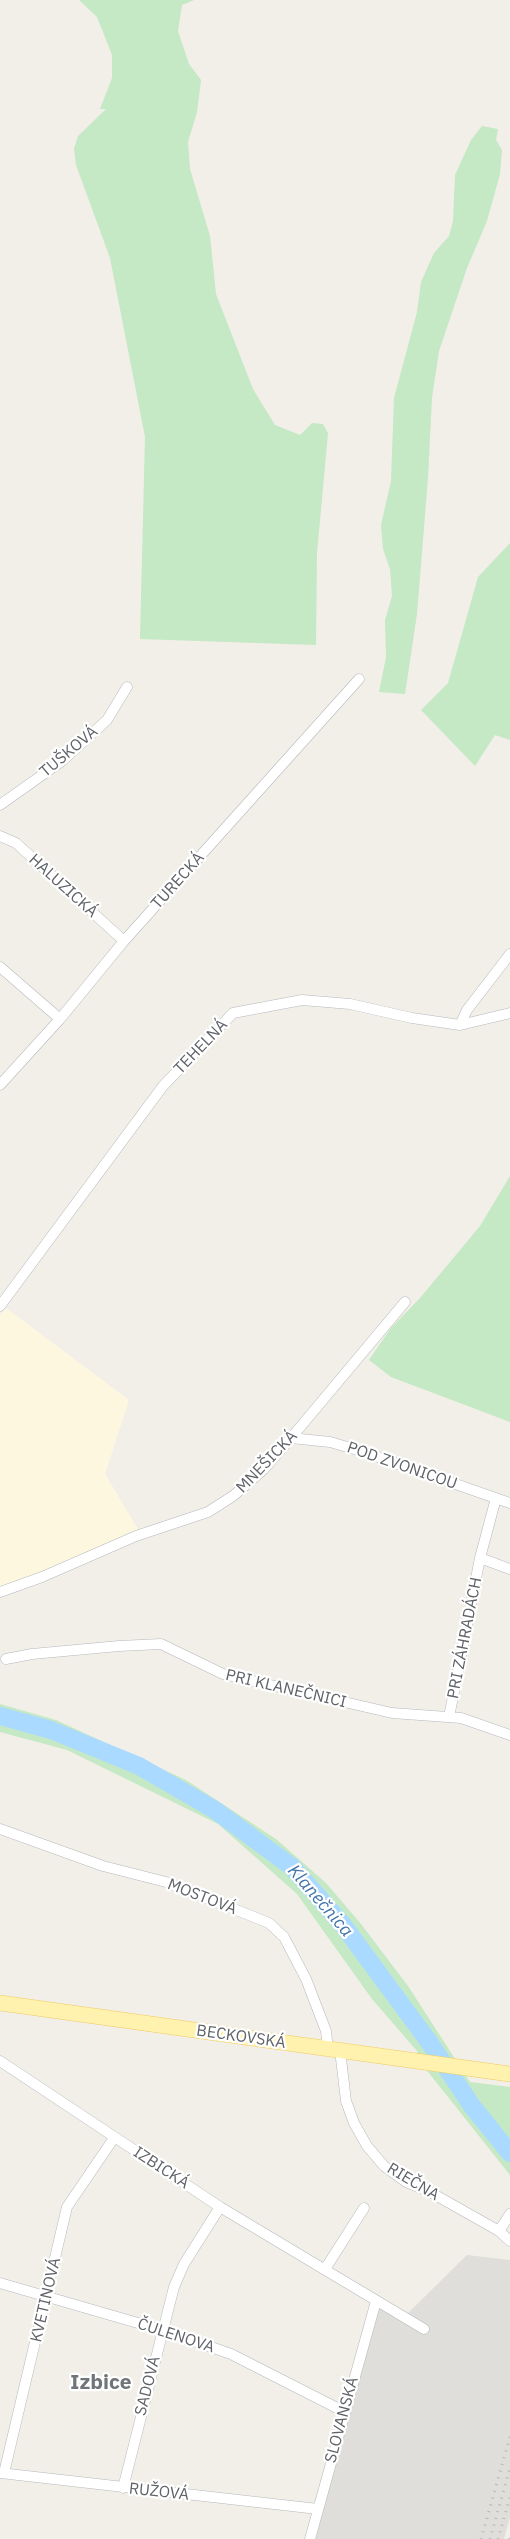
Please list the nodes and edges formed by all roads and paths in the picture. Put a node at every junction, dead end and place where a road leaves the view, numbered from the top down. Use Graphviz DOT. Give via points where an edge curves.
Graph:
graph roads {
  1 [pos="359,679"];
  2 [pos="126,686"];
  3 [pos="0,805"];
  4 [pos="0,836"];
  5 [pos="124,941"];
  6 [pos="510,954"];
  7 [pos="0,967"];
  8 [pos="510,1013"];
  9 [pos="60,1019"];
  10 [pos="460,1025"];
  11 [pos="0,1085"];
  12 [pos="406,1302"];
  13 [pos="0,1306"];
  14 [pos="292,1438"];
  15 [pos="496,1498"];
  16 [pos="510,1503"];
  17 [pos="480,1558"];
  18 [pos="510,1569"];
  19 [pos="0,1592"];
  20 [pos="6,1659"];
  21 [pos="449,1717"];
  22 [pos="510,1735"];
  23 [pos="0,1830"];
  24 [pos="0,2003"];
  25 [pos="334,2049"];
  26 [pos="0,2061"];
  27 [pos="510,2074"];
  28 [pos="114,2138"];
  29 [pos="220,2206"];
  30 [pos="364,2208"];
  31 [pos="510,2214"];
  32 [pos="499,2231"];
  33 [pos="510,2241"];
  34 [pos="324,2269"];
  35 [pos="0,2283"];
  36 [pos="47,2296"];
  37 [pos="376,2301"];
  38 [pos="424,2329"];
  39 [pos="162,2330"];
  40 [pos="344,2410"];
  41 [pos="2,2473"];
  42 [pos="123,2488"];
  43 [pos="318,2509"];
  44 [pos="310,2539"];
  1 -- 5 [label="street, TURECKÁ"];
  2 -- 3 [label="street, TUŠKOVÁ" via="106,720 62,762"];
  4 -- 5 [label="street, HALUZICKÁ" via="16,843"];
  5 -- 9 [label="street, TURECKÁ"];
  6 -- 10 [label="street"];
  7 -- 9 [label="street"];
  8 -- 10 [label="street, TEHELNÁ"];
  9 -- 11 [label="street, TURECKÁ"];
  10 -- 13 [label="street, TEHELNÁ" via="350,1004 302,1000 233,1013 163,1086"];
  12 -- 14 [label="street, MNEŠICKÁ"];
  14 -- 15 [label="street, POD ZVONICOU" via="338,1444"];
  14 -- 19 [label="street, MNEŠICKÁ" via="264,1469 233,1496 208,1512 136,1536"];
  15 -- 16 [label="street, POD ZVONICOU"];
  15 -- 17 [label="street, PRI ZÁHRADÁCH"];
  17 -- 18 [label="street, PRI ZÁHRADÁCH"];
  17 -- 21 [label="street, PRI ZÁHRADÁCH"];
  20 -- 21 [label="street, PRI KLANEČNICI" via="153,1643 175,1649 223,1674 392,1713"];
  21 -- 22 [label="street, PRI KLANEČNICI"];
  23 -- 25 [label="street, MOSTOVÁ" via="103,1866 166,1882 269,1923 284,1937 306,1979"];
  24 -- 25 [label="main road, BECKOVSKÁ"];
  25 -- 27 [label="main road, BECKOVSKÁ"];
  25 -- 32 [label="street, RIEČNA" via="354,2123 384,2166 406,2182"];
  26 -- 28 [label="street, IZBICKÁ"];
  28 -- 29 [label="street, IZBICKÁ"];
  28 -- 36 [label="street, KVETINOVÁ" via="67,2207"];
  29 -- 34 [label="street, IZBICKÁ"];
  29 -- 39 [label="street, SADOVÁ" via="184,2264"];
  30 -- 34 [label="street"];
  31 -- 32 [label="street"];
  32 -- 33 [label="street, RIEČNA"];
  34 -- 37 [label="street, IZBICKÁ"];
  35 -- 36 [label="street, ČULENOVA"];
  36 -- 39 [label="street, ČULENOVA"];
  36 -- 41 [label="street, KVETINOVÁ"];
  37 -- 38 [label="street, IZBICKÁ"];
  37 -- 40 [label="street, SLOVANSKÁ"];
  39 -- 40 [label="street, ČULENOVA" via="231,2354"];
  39 -- 42 [label="street, SADOVÁ"];
  40 -- 43 [label="street, SLOVANSKÁ"];
  41 -- 42 [label="street, RUŽOVÁ"];
  42 -- 43 [label="street, RUŽOVÁ"];
  43 -- 44 [label="street, SLOVANSKÁ"];
}
